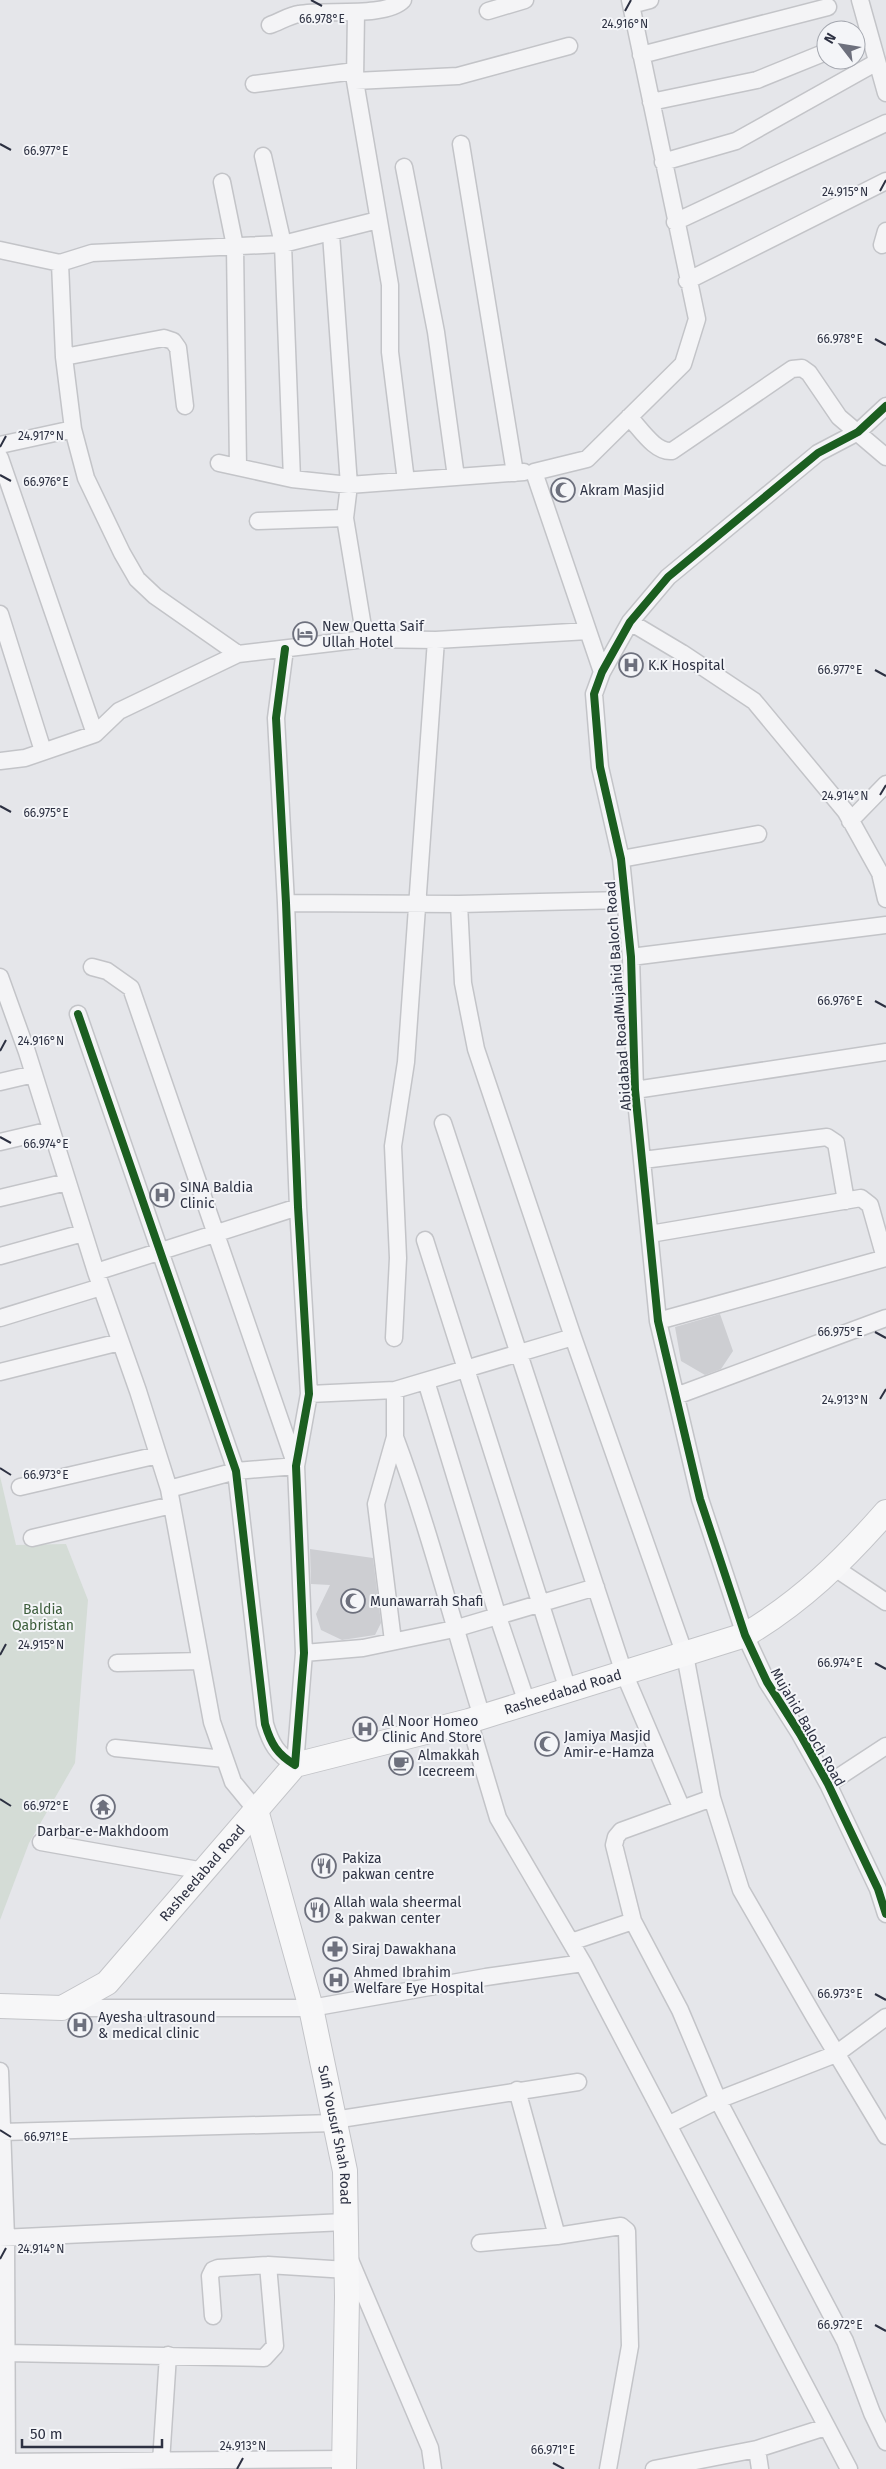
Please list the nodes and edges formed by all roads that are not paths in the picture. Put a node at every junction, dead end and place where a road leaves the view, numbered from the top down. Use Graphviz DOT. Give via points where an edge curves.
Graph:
graph roads {
  1 [pos="403,0"];
  2 [pos="525,0"];
  3 [pos="650,0"];
  4 [pos="860,0"];
  5 [pos="631,2"];
  6 [pos="297,7"];
  7 [pos="828,7"];
  8 [pos="488,11"];
  9 [pos="356,12"];
  10 [pos="861,20"];
  11 [pos="270,25"];
  12 [pos="866,40"];
  13 [pos="569,46"];
  14 [pos="641,56"];
  15 [pos="816,56"];
  16 [pos="878,62"];
  17 [pos="355,76"];
  18 [pos="254,84"];
  19 [pos="886,93"];
  20 [pos="651,102"];
  21 [pos="886,123"];
  22 [pos="461,144"];
  23 [pos="263,156"];
  24 [pos="663,162"];
  25 [pos="404,167"];
  26 [pos="886,181"];
  27 [pos="222,182"];
  28 [pos="378,220"];
  29 [pos="675,222"];
  30 [pos="331,234"];
  31 [pos="284,244"];
  32 [pos="235,246"];
  33 [pos="0,250"];
  34 [pos="60,263"];
  35 [pos="687,282"];
  36 [pos="64,357"];
  37 [pos="185,406"];
  38 [pos="886,406"];
  39 [pos="630,416"];
  40 [pos="73,428"];
  41 [pos="858,432"];
  42 [pos="0,445"];
  43 [pos="886,457"];
  44 [pos="0,458"];
  45 [pos="219,463"];
  46 [pos="238,467"];
  47 [pos="534,472"];
  48 [pos="515,473"];
  49 [pos="456,478"];
  50 [pos="292,479"];
  51 [pos="406,481"];
  52 [pos="349,485"];
  53 [pos="345,518"];
  54 [pos="258,521"];
  55 [pos="0,614"];
  56 [pos="630,622"];
  57 [pos="588,631"];
  58 [pos="365,639"];
  59 [pos="436,640"];
  60 [pos="286,649"];
  61 [pos="238,654"];
  62 [pos="602,672"];
  63 [pos="95,734"];
  64 [pos="43,751"];
  65 [pos="0,761"];
  66 [pos="886,784"];
  67 [pos="850,821"];
  68 [pos="758,834"];
  69 [pos="621,859"];
  70 [pos="883,871"];
  71 [pos="886,899"];
  72 [pos="625,900"];
  73 [pos="286,903"];
  74 [pos="417,904"];
  75 [pos="459,904"];
  76 [pos="886,925"];
  77 [pos="631,957"];
  78 [pos="92,967"];
  79 [pos="0,977"];
  80 [pos="78,1014"];
  81 [pos="7,1019"];
  82 [pos="886,1052"];
  83 [pos="34,1074"];
  84 [pos="0,1082"];
  85 [pos="635,1090"];
  86 [pos="443,1123"];
  87 [pos="52,1130"];
  88 [pos="0,1142"];
  89 [pos="642,1160"];
  90 [pos="67,1182"];
  91 [pos="0,1198"];
  92 [pos="846,1201"];
  93 [pos="298,1207"];
  94 [pos="83,1233"];
  95 [pos="215,1234"];
  96 [pos="650,1234"];
  97 [pos="425,1240"];
  98 [pos="160,1251"];
  99 [pos="0,1256"];
  100 [pos="885,1258"];
  101 [pos="98,1279"];
  102 [pos="0,1318"];
  103 [pos="886,1318"];
  104 [pos="658,1322"];
  105 [pos="573,1337"];
  106 [pos="394,1338"];
  107 [pos="120,1342"];
  108 [pos="520,1353"];
  109 [pos="468,1369"];
  110 [pos="0,1372"];
  111 [pos="426,1381"];
  112 [pos="395,1390"];
  113 [pos="309,1394"];
  114 [pos="676,1396"];
  115 [pos="395,1437"];
  116 [pos="158,1455"];
  117 [pos="296,1466"];
  118 [pos="236,1471"];
  119 [pos="20,1487"];
  120 [pos="169,1489"];
  121 [pos="172,1505"];
  122 [pos="886,1512"];
  123 [pos="32,1538"];
  124 [pos="835,1568"];
  125 [pos="596,1587"];
  126 [pos="886,1602"];
  127 [pos="540,1604"];
  128 [pos="498,1617"];
  129 [pos="454,1628"];
  130 [pos="744,1635"];
  131 [pos="393,1642"];
  132 [pos="304,1653"];
  133 [pos="685,1655"];
  134 [pos="200,1661"];
  135 [pos="117,1663"];
  136 [pos="624,1673"];
  137 [pos="568,1690"];
  138 [pos="527,1703"];
  139 [pos="476,1719"];
  140 [pos="886,1746"];
  141 [pos="116,1748"];
  142 [pos="224,1759"];
  143 [pos="295,1764"];
  144 [pos="828,1784"];
  145 [pos="712,1798"];
  146 [pos="682,1809"];
  147 [pos="256,1810"];
  148 [pos="41,1842"];
  149 [pos="204,1870"];
  150 [pos="886,1914"];
  151 [pos="633,1922"];
  152 [pos="571,1942"];
  153 [pos="583,1963"];
  154 [pos="0,2006"];
  155 [pos="62,2008"];
  156 [pos="311,2008"];
  157 [pos="886,2016"];
  158 [pos="836,2054"];
  159 [pos="0,2071"];
  160 [pos="578,2082"];
  161 [pos="517,2090"];
  162 [pos="718,2100"];
  163 [pos="334,2122"];
  164 [pos="668,2125"];
  165 [pos="886,2136"];
  166 [pos="2,2142"];
  167 [pos="345,2222"];
  168 [pos="557,2236"];
  169 [pos="3,2238"];
  170 [pos="480,2243"];
  171 [pos="347,2261"];
  172 [pos="268,2265"];
  173 [pos="3,2299"];
  174 [pos="213,2316"];
  175 [pos="6,2353"];
  176 [pos="168,2355"];
  177 [pos="3,2390"];
  178 [pos="826,2427"];
  179 [pos="886,2442"];
  180 [pos="757,2449"];
  181 [pos="161,2462"];
  182 [pos="5,2464"];
  183 [pos="344,2464"];
  184 [pos="434,2469"];
  185 [pos="608,2469"];
  186 [pos="654,2469"];
  187 [pos="760,2469"];
  188 [pos="849,2469"];
  1 -- 9 [label="street" via="394,6"];
  2 -- 8 [label="street"];
  3 -- 5 [label="street"];
  4 -- 10 [label="street"];
  5 -- 14 [label="street"];
  6 -- 9 [label="street"];
  6 -- 11 [label="street"];
  7 -- 14 [label="street"];
  9 -- 17 [label="street"];
  12 -- 16 [label="street"];
  13 -- 17 [label="street" via="458,76"];
  14 -- 20 [label="street"];
  15 -- 20 [label="street" via="757,80"];
  16 -- 19 [label="street"];
  16 -- 24 [label="street" via="736,141"];
  17 -- 18 [label="street"];
  17 -- 28 [label="street"];
  20 -- 24 [label="street"];
  21 -- 29 [label="street"];
  22 -- 48 [label="street"];
  23 -- 31 [label="street"];
  24 -- 29 [label="street"];
  25 -- 49 [label="street" via="436,332"];
  26 -- 35 [label="street"];
  27 -- 32 [label="street"];
  28 -- 30 [label="street"];
  28 -- 51 [label="street" via="390,285 390,352"];
  29 -- 35 [label="street"];
  30 -- 31 [label="street"];
  30 -- 52 [label="street"];
  31 -- 32 [label="street"];
  31 -- 50 [label="street"];
  32 -- 34 [label="street" via="92,253"];
  32 -- 46 [label="street"];
  33 -- 34 [label="street"];
  34 -- 36 [label="street"];
  35 -- 39 [label="street" via="696,319 683,364"];
  36 -- 37 [label="street" via="164,338 173,341 178,348"];
  36 -- 40 [label="street"];
  38 -- 41 [label="street, Abidabad RoadMujahid Baloch Road"];
  39 -- 41 [label="street" via="658,448 672,451 792,369 802,368 810,373 839,418"];
  39 -- 47 [label="street" via="587,459"];
  40 -- 42 [label="street"];
  40 -- 61 [label="street" via="86,478 137,579 155,596"];
  41 -- 43 [label="street"];
  41 -- 56 [label="street, Abidabad RoadMujahid Baloch Road" via="818,453 668,577"];
  44 -- 63 [label="street"];
  45 -- 46 [label="street"];
  46 -- 50 [label="street"];
  47 -- 48 [label="street"];
  47 -- 57 [label="street"];
  48 -- 49 [label="street"];
  49 -- 51 [label="street"];
  50 -- 52 [label="street"];
  51 -- 52 [label="street"];
  52 -- 53 [label="street"];
  53 -- 54 [label="street"];
  53 -- 58 [label="street"];
  55 -- 64 [label="street"];
  56 -- 62 [label="street, Abidabad RoadMujahid Baloch Road"];
  56 -- 67 [label="street" via="682,652 754,701"];
  57 -- 59 [label="street"];
  57 -- 62 [label="street"];
  58 -- 59 [label="street"];
  58 -- 60 [label="street"];
  59 -- 74 [label="street"];
  60 -- 61 [label="street"];
  60 -- 73 [label="street" via="276,718"];
  61 -- 63 [label="street" via="119,711"];
  62 -- 69 [label="street, Abidabad RoadMujahid Baloch Road" via="594,694 600,767"];
  63 -- 64 [label="street"];
  64 -- 65 [label="street" via="24,758"];
  66 -- 67 [label="street"];
  67 -- 70 [label="street"];
  68 -- 69 [label="street"];
  69 -- 72 [label="street, Abidabad RoadMujahid Baloch Road"];
  70 -- 71 [label="street"];
  72 -- 75 [label="street"];
  72 -- 77 [label="street, Abidabad RoadMujahid Baloch Road"];
  73 -- 74 [label="street"];
  73 -- 93 [label="street"];
  74 -- 75 [label="street"];
  74 -- 106 [label="street" via="406,1062 393,1146 398,1258"];
  75 -- 105 [label="street" via="463,983 476,1049"];
  76 -- 77 [label="street"];
  77 -- 85 [label="street, Abidabad RoadMujahid Baloch Road"];
  78 -- 95 [label="street" via="107,971 131,988"];
  79 -- 81 [label="street"];
  80 -- 98 [label="street"];
  81 -- 83 [label="street"];
  82 -- 85 [label="street"];
  83 -- 84 [label="street"];
  83 -- 87 [label="street"];
  85 -- 89 [label="street, Abidabad RoadMujahid Baloch Road"];
  86 -- 108 [label="street"];
  87 -- 88 [label="street"];
  87 -- 90 [label="street"];
  89 -- 92 [label="street" via="827,1138 836,1143"];
  89 -- 96 [label="street, Abidabad RoadMujahid Baloch Road"];
  90 -- 91 [label="street"];
  90 -- 94 [label="street"];
  92 -- 96 [label="street"];
  92 -- 100 [label="street" via="862,1198 870,1205"];
  93 -- 95 [label="street"];
  93 -- 113 [label="street"];
  94 -- 99 [label="street"];
  94 -- 101 [label="street"];
  95 -- 98 [label="street"];
  95 -- 117 [label="street"];
  96 -- 104 [label="street, Abidabad RoadMujahid Baloch Road"];
  97 -- 109 [label="street"];
  98 -- 101 [label="street"];
  98 -- 118 [label="street"];
  100 -- 104 [label="street"];
  101 -- 102 [label="street"];
  101 -- 107 [label="street"];
  103 -- 114 [label="street"];
  104 -- 114 [label="street, Abidabad RoadMujahid Baloch Road"];
  105 -- 108 [label="street"];
  105 -- 133 [label="street"];
  107 -- 110 [label="street"];
  107 -- 116 [label="street"];
  108 -- 109 [label="street"];
  108 -- 125 [label="street"];
  109 -- 111 [label="street"];
  109 -- 127 [label="street"];
  111 -- 112 [label="street"];
  111 -- 128 [label="street"];
  112 -- 113 [label="street"];
  112 -- 115 [label="street"];
  113 -- 117 [label="street"];
  114 -- 130 [label="street, Abidabad RoadMujahid Baloch Road" via="700,1499"];
  115 -- 129 [label="street" via="416,1495"];
  115 -- 131 [label="street" via="376,1504"];
  116 -- 119 [label="street"];
  116 -- 120 [label="street"];
  117 -- 118 [label="street"];
  117 -- 132 [label="street"];
  118 -- 120 [label="street"];
  118 -- 143 [label="street" via="264,1724 279,1755"];
  120 -- 121 [label="street"];
  121 -- 123 [label="street"];
  121 -- 134 [label="street"];
  122 -- 124 [label="main road, Rasheedabad Road"];
  124 -- 126 [label="street"];
  124 -- 130 [label="main road, Rasheedabad Road" via="779,1615"];
  125 -- 127 [label="street"];
  125 -- 136 [label="street"];
  127 -- 128 [label="street"];
  127 -- 137 [label="street"];
  128 -- 129 [label="street"];
  128 -- 138 [label="street"];
  129 -- 131 [label="street"];
  129 -- 139 [label="street"];
  130 -- 133 [label="main road, Rasheedabad Road"];
  130 -- 144 [label="street, Mujahid Baloch Road" via="767,1682"];
  131 -- 132 [label="street"];
  132 -- 143 [label="street"];
  133 -- 136 [label="main road, Rasheedabad Road"];
  133 -- 145 [label="street"];
  134 -- 135 [label="street"];
  134 -- 142 [label="street" via="212,1722"];
  136 -- 137 [label="main road, Rasheedabad Road"];
  136 -- 146 [label="street"];
  137 -- 138 [label="main road, Rasheedabad Road"];
  138 -- 139 [label="main road, Rasheedabad Road"];
  139 -- 143 [label="main road, Rasheedabad Road"];
  139 -- 152 [label="street" via="498,1818"];
  140 -- 144 [label="street"];
  141 -- 142 [label="street"];
  142 -- 147 [label="street" via="233,1782"];
  143 -- 147 [label="main road, Rasheedabad Road"];
  144 -- 150 [label="street, Mujahid Baloch Road" via="878,1889"];
  145 -- 146 [label="street"];
  145 -- 158 [label="street" via="741,1890"];
  146 -- 151 [label="street" via="621,1831 616,1837 614,1845"];
  147 -- 149 [label="main road, Rasheedabad Road"];
  147 -- 156 [label="main road, Sufi Yousuf Shah Road"];
  148 -- 149 [label="street"];
  149 -- 155 [label="main road, Rasheedabad Road" via="107,1984"];
  151 -- 152 [label="street"];
  151 -- 162 [label="street" via="680,2010"];
  152 -- 153 [label="street"];
  153 -- 156 [label="street"];
  153 -- 164 [label="street"];
  154 -- 155 [label="main road, Rasheedabad Road"];
  155 -- 156 [label="street"];
  156 -- 163 [label="main road, Sufi Yousuf Shah Road"];
  157 -- 158 [label="street"];
  158 -- 162 [label="street"];
  158 -- 165 [label="street"];
  159 -- 166 [label="street"];
  160 -- 161 [label="street"];
  161 -- 163 [label="street"];
  161 -- 168 [label="street"];
  162 -- 164 [label="street"];
  162 -- 179 [label="street" via="845,2341"];
  163 -- 166 [label="street"];
  163 -- 167 [label="main road, Sufi Yousuf Shah Road" via="345,2171"];
  164 -- 178 [label="street"];
  166 -- 169 [label="street"];
  167 -- 169 [label="street"];
  167 -- 171 [label="main road, Sufi Yousuf Shah Road"];
  168 -- 170 [label="street"];
  168 -- 185 [label="street" via="620,2226 627,2231 630,2346"];
  169 -- 173 [label="street"];
  171 -- 172 [label="street"];
  171 -- 183 [label="main road, Sufi Yousuf Shah Road"];
  171 -- 184 [label="street" via="430,2448"];
  172 -- 174 [label="street" via="213,2270 210,2276"];
  172 -- 176 [label="street" via="275,2346 271,2353 264,2358"];
  173 -- 175 [label="street"];
  175 -- 176 [label="street"];
  175 -- 177 [label="street"];
  176 -- 181 [label="street"];
  177 -- 182 [label="street"];
  178 -- 180 [label="street"];
  178 -- 188 [label="street"];
  180 -- 186 [label="street"];
  180 -- 187 [label="street"];
  181 -- 182 [label="street"];
  181 -- 183 [label="street"];
}
